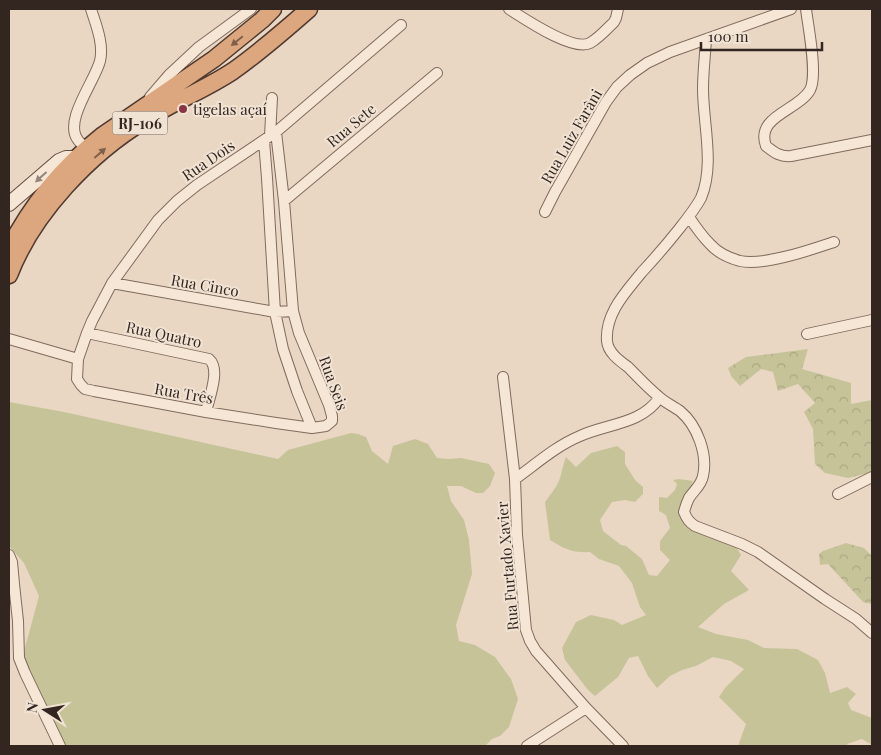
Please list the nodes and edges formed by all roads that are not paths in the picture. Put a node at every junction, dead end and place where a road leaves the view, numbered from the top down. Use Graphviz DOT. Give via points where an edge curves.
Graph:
graph roads {
  1 [pos="91,9"];
  2 [pos="281,9"];
  3 [pos="299,9"];
  4 [pos="309,9"];
  5 [pos="509,9"];
  6 [pos="618,9"];
  7 [pos="791,9"];
  8 [pos="806,9"];
  9 [pos="262,13"];
  10 [pos="401,25"];
  11 [pos="706,40"];
  12 [pos="241,64"];
  13 [pos="437,72"];
  14 [pos="272,98"];
  15 [pos="270,136"];
  16 [pos="872,140"];
  17 [pos="82,153"];
  18 [pos="284,201"];
  19 [pos="9,204"];
  20 [pos="546,212"];
  21 [pos="689,217"];
  22 [pos="834,242"];
  23 [pos="9,250"];
  24 [pos="9,275"];
  25 [pos="112,283"];
  26 [pos="293,311"];
  27 [pos="275,312"];
  28 [pos="872,320"];
  29 [pos="87,333"];
  30 [pos="807,334"];
  31 [pos="9,339"];
  32 [pos="78,359"];
  33 [pos="503,377"];
  34 [pos="659,398"];
  35 [pos="206,412"];
  36 [pos="312,428"];
  37 [pos="872,477"];
  38 [pos="515,479"];
  39 [pos="838,494"];
  40 [pos="9,555"];
  41 [pos="872,633"];
  42 [pos="586,708"];
  43 [pos="60,746"];
  44 [pos="527,746"];
  45 [pos="623,746"];
  1 -- 17 [label="street" via="101,51 100,61 74,121"];
  2 -- 9 [label="highway"];
  3 -- 12 [label="highway" via="256,46"];
  4 -- 12 [label="highway, RJ-106"];
  5 -- 6 [label="street" via="549,33 581,45 590,43 614,22"];
  7 -- 11 [label="street, Rua Luiz Farâni"];
  8 -- 16 [label="street" via="812,88 801,101 769,122 764,135 766,146 777,154 791,156"];
  9 -- 17 [label="highway, RJ-106" via="214,59"];
  10 -- 15 [label="street, Rua Dois"];
  11 -- 20 [label="street, Rua Luiz Farâni" via="647,63 617,87"];
  11 -- 21 [label="street" via="703,90 707,169 701,198"];
  24 -- 12 [label="highway, RJ-106, one-way" via="37,225 81,170 130,130"];
  13 -- 18 [label="street, Rua Sete"];
  14 -- 15 [label="street, Rua Seis"];
  15 -- 18 [label="street, Rua Seis"];
  15 -- 25 [label="street, Rua Dois" via="177,201 158,220"];
  15 -- 27 [label="street, Rua Seis" via="268,178"];
  17 -- 19 [label="main road, one-way" via="59,161"];
  17 -- 23 [label="highway, RJ-106" via="50,187"];
  18 -- 26 [label="street, Rua Seis"];
  21 -- 22 [label="street" via="717,251 742,261 774,259"];
  21 -- 34 [label="street" via="621,298 607,332 611,352"];
  25 -- 27 [label="street, Rua Cinco"];
  25 -- 29 [label="street, Rua Dois"];
  26 -- 27 [label="street, Rua Cinco"];
  26 -- 36 [label="street, Rua Seis" via="332,416 332,421 326,426"];
  27 -- 36 [label="street, Rua Seis" via="283,349"];
  28 -- 30 [label="street"];
  29 -- 32 [label="street, Rua Dois"];
  29 -- 35 [label="street, Rua Quatro" via="209,359 215,374"];
  31 -- 32 [label="street"];
  32 -- 35 [label="street, Rua Três" via="77,379 85,389"];
  33 -- 38 [label="street, Rua Furtado Xavier"];
  34 -- 38 [label="street" via="644,413 580,436"];
  34 -- 41 [label="street" via="690,421 701,445 703,476 684,512 690,523 758,552"];
  35 -- 36 [label="street, Rua Três"];
  37 -- 39 [label="street"];
  38 -- 42 [label="street, Rua Furtado Xavier" via="526,630 536,650"];
  40 -- 43 [label="street" via="18,621 19,658"];
  42 -- 44 [label="street"];
  42 -- 45 [label="street, Rua Furtado Xavier"];
}
